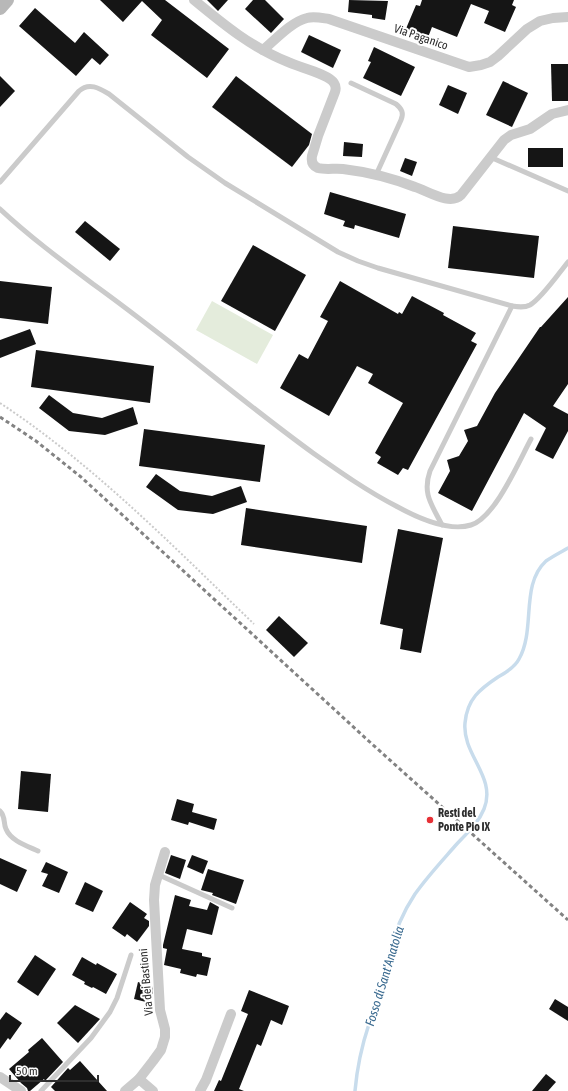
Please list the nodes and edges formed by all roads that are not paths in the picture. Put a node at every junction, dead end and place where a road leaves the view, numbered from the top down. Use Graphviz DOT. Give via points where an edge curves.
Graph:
graph roads {
  1 [pos="7,0"];
  2 [pos="194,0"];
  3 [pos="0,8"];
  4 [pos="568,16"];
  5 [pos="263,50"];
  6 [pos="351,83"];
  7 [pos="568,110"];
  8 [pos="490,157"];
  9 [pos="376,175"];
  10 [pos="0,182"];
  11 [pos="568,191"];
  12 [pos="0,209"];
  13 [pos="568,262"];
  14 [pos="512,306"];
  15 [pos="531,439"];
  16 [pos="442,525"];
  17 [pos="0,811"];
  18 [pos="38,851"];
  19 [pos="165,852"];
  20 [pos="158,875"];
  21 [pos="232,908"];
  22 [pos="131,955"];
  23 [pos="232,1014"];
  24 [pos="0,1077"];
  25 [pos="139,1079"];
  26 [pos="21,1091"];
  27 [pos="41,1091"];
  28 [pos="125,1091"];
  29 [pos="153,1091"];
  30 [pos="200,1091"];
  1 -- 3 [label="main road"];
  2 -- 5 [label="street" via="241,37"];
  4 -- 5 [label="street, Via Paganico" via="540,21 524,31 496,58 477,66 466,66 400,42 320,18 298,21"];
  5 -- 9 [label="street" via="286,62 324,76 334,83 335,92 312,156 315,167"];
  6 -- 9 [label="lane" via="393,102 403,113"];
  7 -- 8 [label="street" via="552,114 530,129 511,135"];
  8 -- 9 [label="street" via="461,195 453,200"];
  8 -- 11 [label="lane"];
  10 -- 14 [label="lane" via="79,91 86,86 95,87 109,94 225,183 338,252 378,268"];
  12 -- 16 [label="lane" via="53,254 312,452 387,501"];
  13 -- 14 [label="lane" via="535,302 526,306"];
  14 -- 16 [label="lane" via="428,476 427,492"];
  15 -- 16 [label="lane" via="500,495 484,517 472,525"];
  17 -- 18 [label="lane" via="10,835 18,842"];
  19 -- 20 [label="street, Via dei Bastioni"];
  20 -- 21 [label="lane"];
  20 -- 25 [label="street, Via dei Bastioni" via="154,903 160,1010 165,1034 161,1050"];
  22 -- 27 [label="lane, Via dei Bastioni" via="110,1012 91,1038"];
  23 -- 30 [label="street"];
  24 -- 26 [label="street"];
  25 -- 28 [label="street, Via dei Bastioni"];
  25 -- 29 [label="street"];
}
